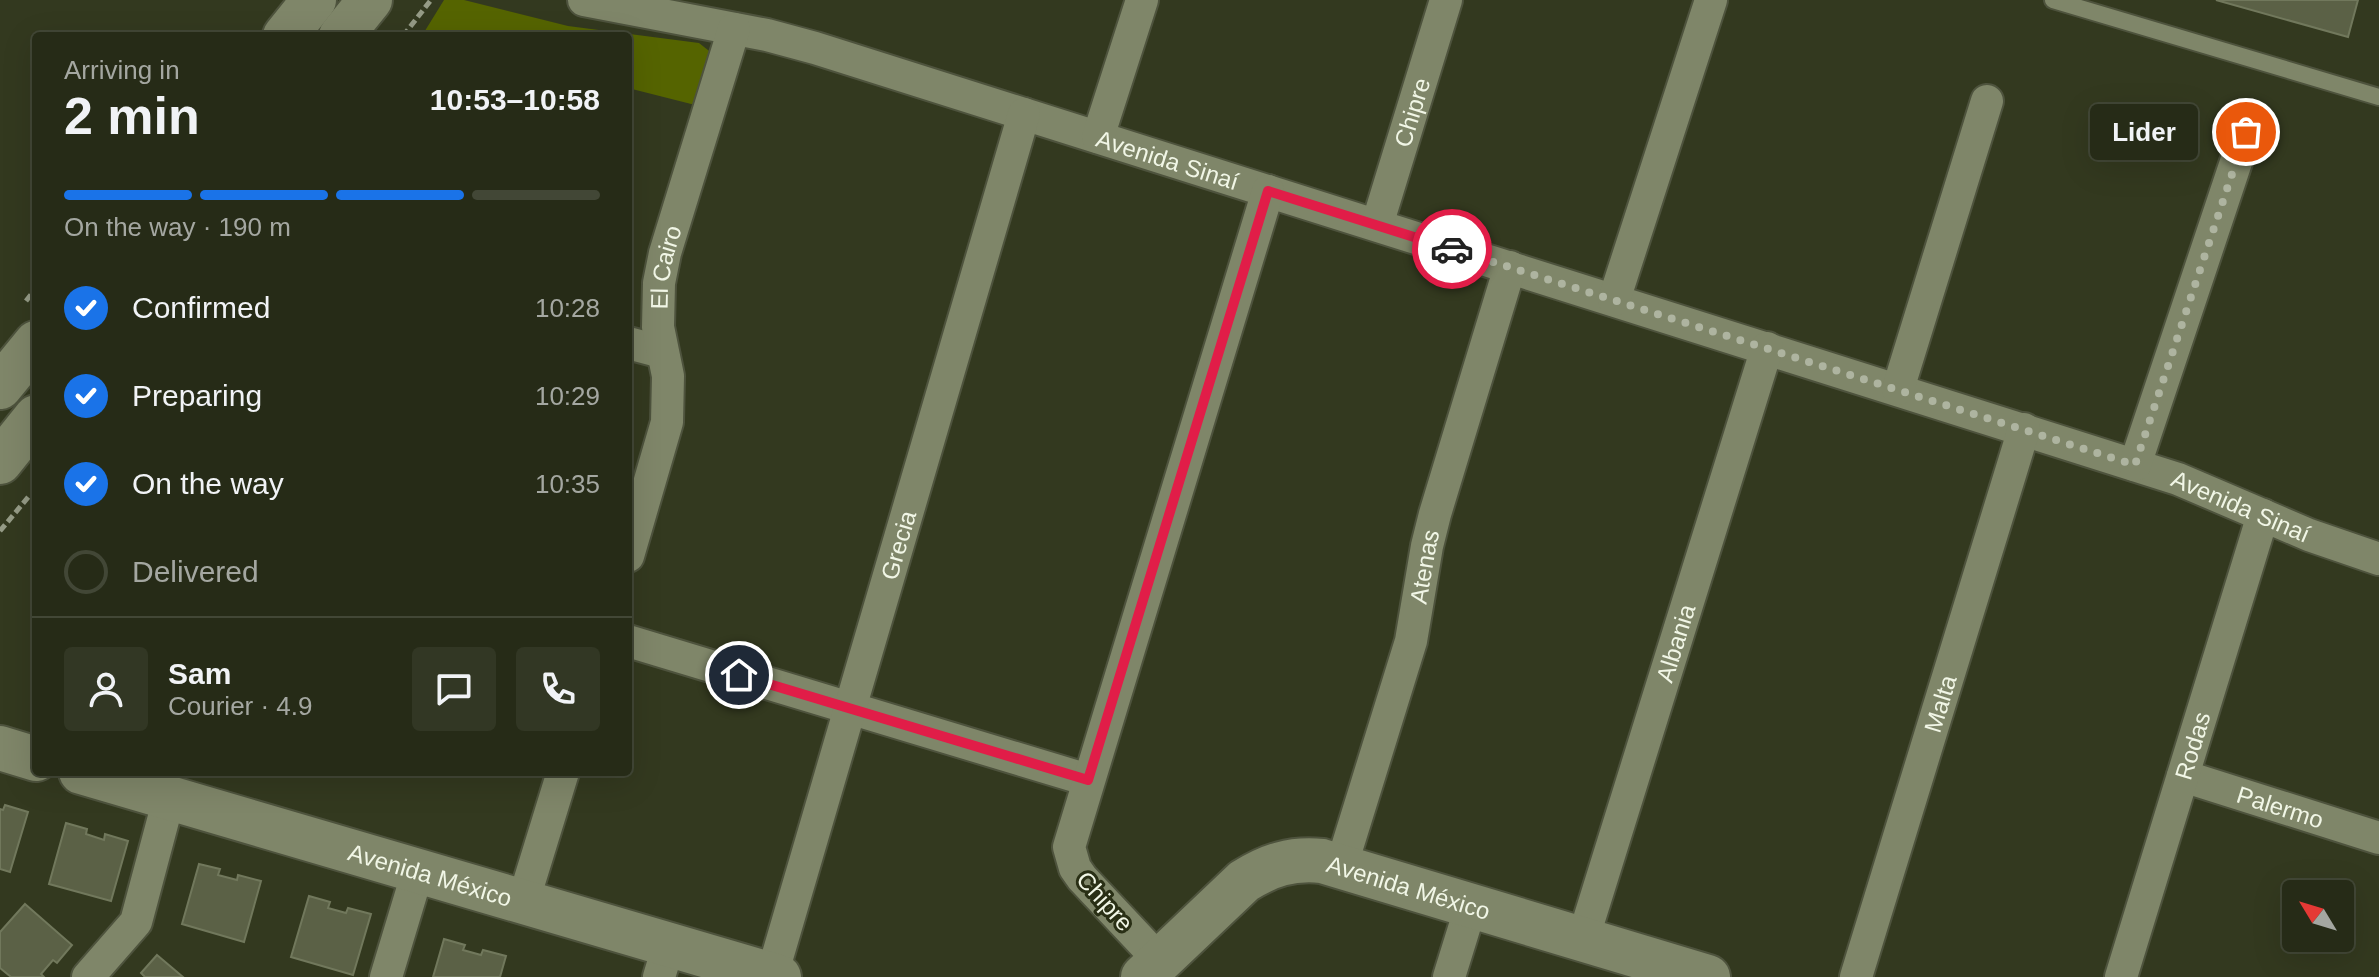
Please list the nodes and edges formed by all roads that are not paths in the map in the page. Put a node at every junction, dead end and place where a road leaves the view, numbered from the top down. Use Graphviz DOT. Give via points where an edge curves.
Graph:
graph roads {
  1 [pos="314,0"];
  2 [pos="370,0"];
  3 [pos="584,0"];
  4 [pos="1142,0"];
  5 [pos="1446,0"];
  6 [pos="1711,0"];
  7 [pos="2053,0"];
  8 [pos="734,29"];
  9 [pos="288,32"];
  10 [pos="344,32"];
  11 [pos="2379,97"];
  12 [pos="1987,101"];
  13 [pos="1024,114"];
  14 [pos="2246,132"];
  15 [pos="1098,137"];
  16 [pos="1268,191"];
  17 [pos="1377,225"];
  18 [pos="1510,267"];
  19 [pos="1614,300"];
  20 [pos="632,344"];
  21 [pos="32,348"];
  22 [pos="1767,348"];
  23 [pos="662,352"];
  24 [pos="0,387"];
  25 [pos="1898,389"];
  26 [pos="32,422"];
  27 [pos="2024,429"];
  28 [pos="0,462"];
  29 [pos="2135,465"];
  30 [pos="2263,515"];
  31 [pos="632,542"];
  32 [pos="2379,558"];
  33 [pos="632,642"];
  34 [pos="850,708"];
  35 [pos="0,748"];
  36 [pos="32,758"];
  37 [pos="95,776"];
  38 [pos="562,776"];
  39 [pos="2183,776"];
  40 [pos="1088,780"];
  41 [pos="169,798"];
  42 [pos="2379,838"];
  43 [pos="1341,867"];
  44 [pos="418,871"];
  45 [pos="523,902"];
  46 [pos="1471,906"];
  47 [pos="1583,939"];
  48 [pos="664,961"];
  49 [pos="1151,969"];
  50 [pos="775,976"];
  51 [pos="88,977"];
  52 [pos="386,977"];
  53 [pos="1449,977"];
  54 [pos="1708,977"];
  55 [pos="1856,977"];
  56 [pos="2121,977"];
  1 -- 9 [label="street"];
  2 -- 10 [label="street"];
  3 -- 8 [label="street, Avenida Sinaí"];
  4 -- 15 [label="street"];
  5 -- 17 [label="street, Chipre"];
  6 -- 19 [label="street"];
  7 -- 11 [label="lane"];
  8 -- 13 [label="street, Avenida Sinaí" via="815,48"];
  8 -- 23 [label="street, El Cairo" via="665,253 658,305"];
  12 -- 25 [label="street"];
  13 -- 15 [label="street, Avenida Sinaí"];
  13 -- 34 [label="street, Grecia"];
  14 -- 29 [label="street"];
  15 -- 16 [label="street, Avenida Sinaí"];
  16 -- 17 [label="street, Avenida Sinaí"];
  16 -- 40 [label="street, Chipre"];
  17 -- 18 [label="street, Avenida Sinaí"];
  18 -- 19 [label="street, Avenida Sinaí"];
  18 -- 43 [label="street, Atenas" via="1435,514 1411,641"];
  19 -- 22 [label="street, Avenida Sinaí"];
  20 -- 23 [label="street"];
  21 -- 24 [label="street"];
  22 -- 25 [label="street, Avenida Sinaí"];
  22 -- 47 [label="street, Albania"];
  23 -- 31 [label="street, El Cairo" via="668,376 667,422"];
  25 -- 27 [label="street, Avenida Sinaí"];
  26 -- 28 [label="street"];
  27 -- 29 [label="street, Avenida Sinaí"];
  27 -- 55 [label="street, Malta"];
  29 -- 30 [label="street, Avenida Sinaí"];
  30 -- 32 [label="street, Avenida Sinaí"];
  30 -- 39 [label="street, Rodas"];
  33 -- 34 [label="street"];
  34 -- 40 [label="street"];
  34 -- 50 [label="street, Grecia"];
  35 -- 36 [label="street"];
  37 -- 41 [label="street, Avenida México"];
  38 -- 45 [label="street"];
  39 -- 42 [label="street, Palermo"];
  39 -- 56 [label="street, Rodas"];
  40 -- 49 [label="street, Chipre" via="1069,847 1075,868"];
  41 -- 44 [label="street, Avenida México"];
  41 -- 51 [label="street" via="136,922"];
  43 -- 46 [label="street, Avenida México"];
  43 -- 49 [label="street, Avenida México" via="1302,859 1262,870"];
  44 -- 45 [label="street, Avenida México"];
  44 -- 52 [label="street"];
  45 -- 48 [label="street, Avenida México"];
  46 -- 47 [label="street, Avenida México"];
  46 -- 53 [label="street"];
  47 -- 54 [label="street, Avenida México"];
  48 -- 50 [label="street, Avenida México"];
}
